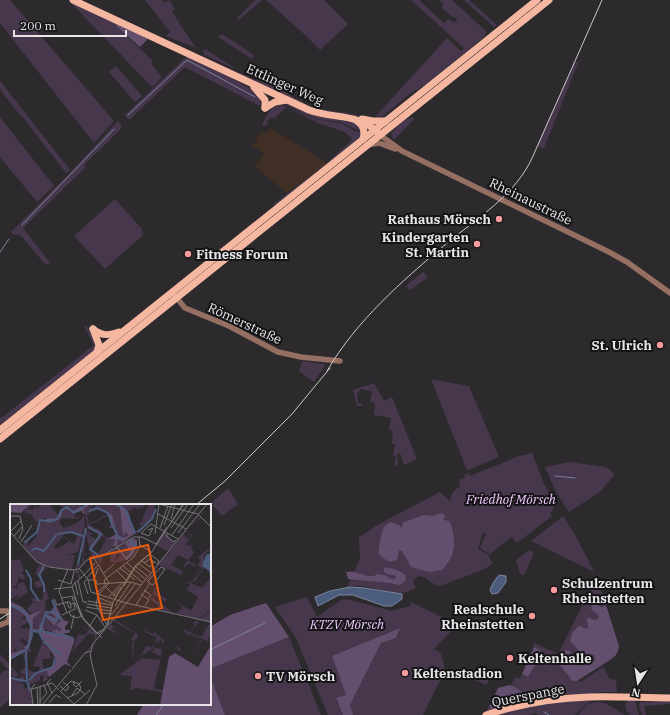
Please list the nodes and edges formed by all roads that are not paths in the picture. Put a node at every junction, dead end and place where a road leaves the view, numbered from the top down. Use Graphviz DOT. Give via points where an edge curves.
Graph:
graph roads {
  1 [pos="73,0"];
  2 [pos="537,0"];
  3 [pos="549,0"];
  4 [pos="250,82"];
  5 [pos="288,100"];
  6 [pos="352,118"];
  7 [pos="386,121"];
  8 [pos="378,132"];
  9 [pos="365,142"];
  10 [pos="402,151"];
  11 [pos="670,293"];
  12 [pos="174,296"];
  13 [pos="93,328"];
  14 [pos="126,329"];
  15 [pos="107,349"];
  16 [pos="97,352"];
  17 [pos="340,361"];
  18 [pos="0,430"];
  19 [pos="0,439"];
  20 [pos="0,610"];
  21 [pos="0,625"];
  22 [pos="670,698"];
  23 [pos="486,715"];
  1 -- 4 [label="main road, Ettlinger Weg"];
  2 -- 7 [label="main road"];
  3 -- 8 [label="main road"];
  4 -- 5 [label="main road, Ettlinger Weg"];
  4 -- 5 [label="main road" via="265,100 265,108 275,102"];
  5 -- 6 [label="main road, Ettlinger Weg" via="319,114"];
  6 -- 7 [label="main road"];
  6 -- 8 [label="main road, Ettlinger Weg" via="364,122"];
  6 -- 9 [label="main road" via="362,125"];
  7 -- 8 [label="main road"];
  8 -- 9 [label="main road"];
  8 -- 10 [label="street, Rheinaustraße"];
  9 -- 10 [label="street" via="379,143"];
  9 -- 12 [label="main road"];
  10 -- 11 [label="street, Rheinaustraße" via="609,252"];
  12 -- 14 [label="main road"];
  12 -- 15 [label="main road"];
  12 -- 17 [label="street, Römerstraße" via="185,308 229,326 278,352"];
  13 -- 14 [label="main road" via="106,335"];
  13 -- 15 [label="main road"];
  13 -- 16 [label="main road" via="99,345"];
  14 -- 15 [label="main road"];
  15 -- 16 [label="main road"];
  15 -- 19 [label="main road"];
  16 -- 18 [label="main road"];
  20 -- 21 [label="street" via="7,611 10,616 8,622"];
  22 -- 23 [label="main road, Querspange" via="555,699"];
}
